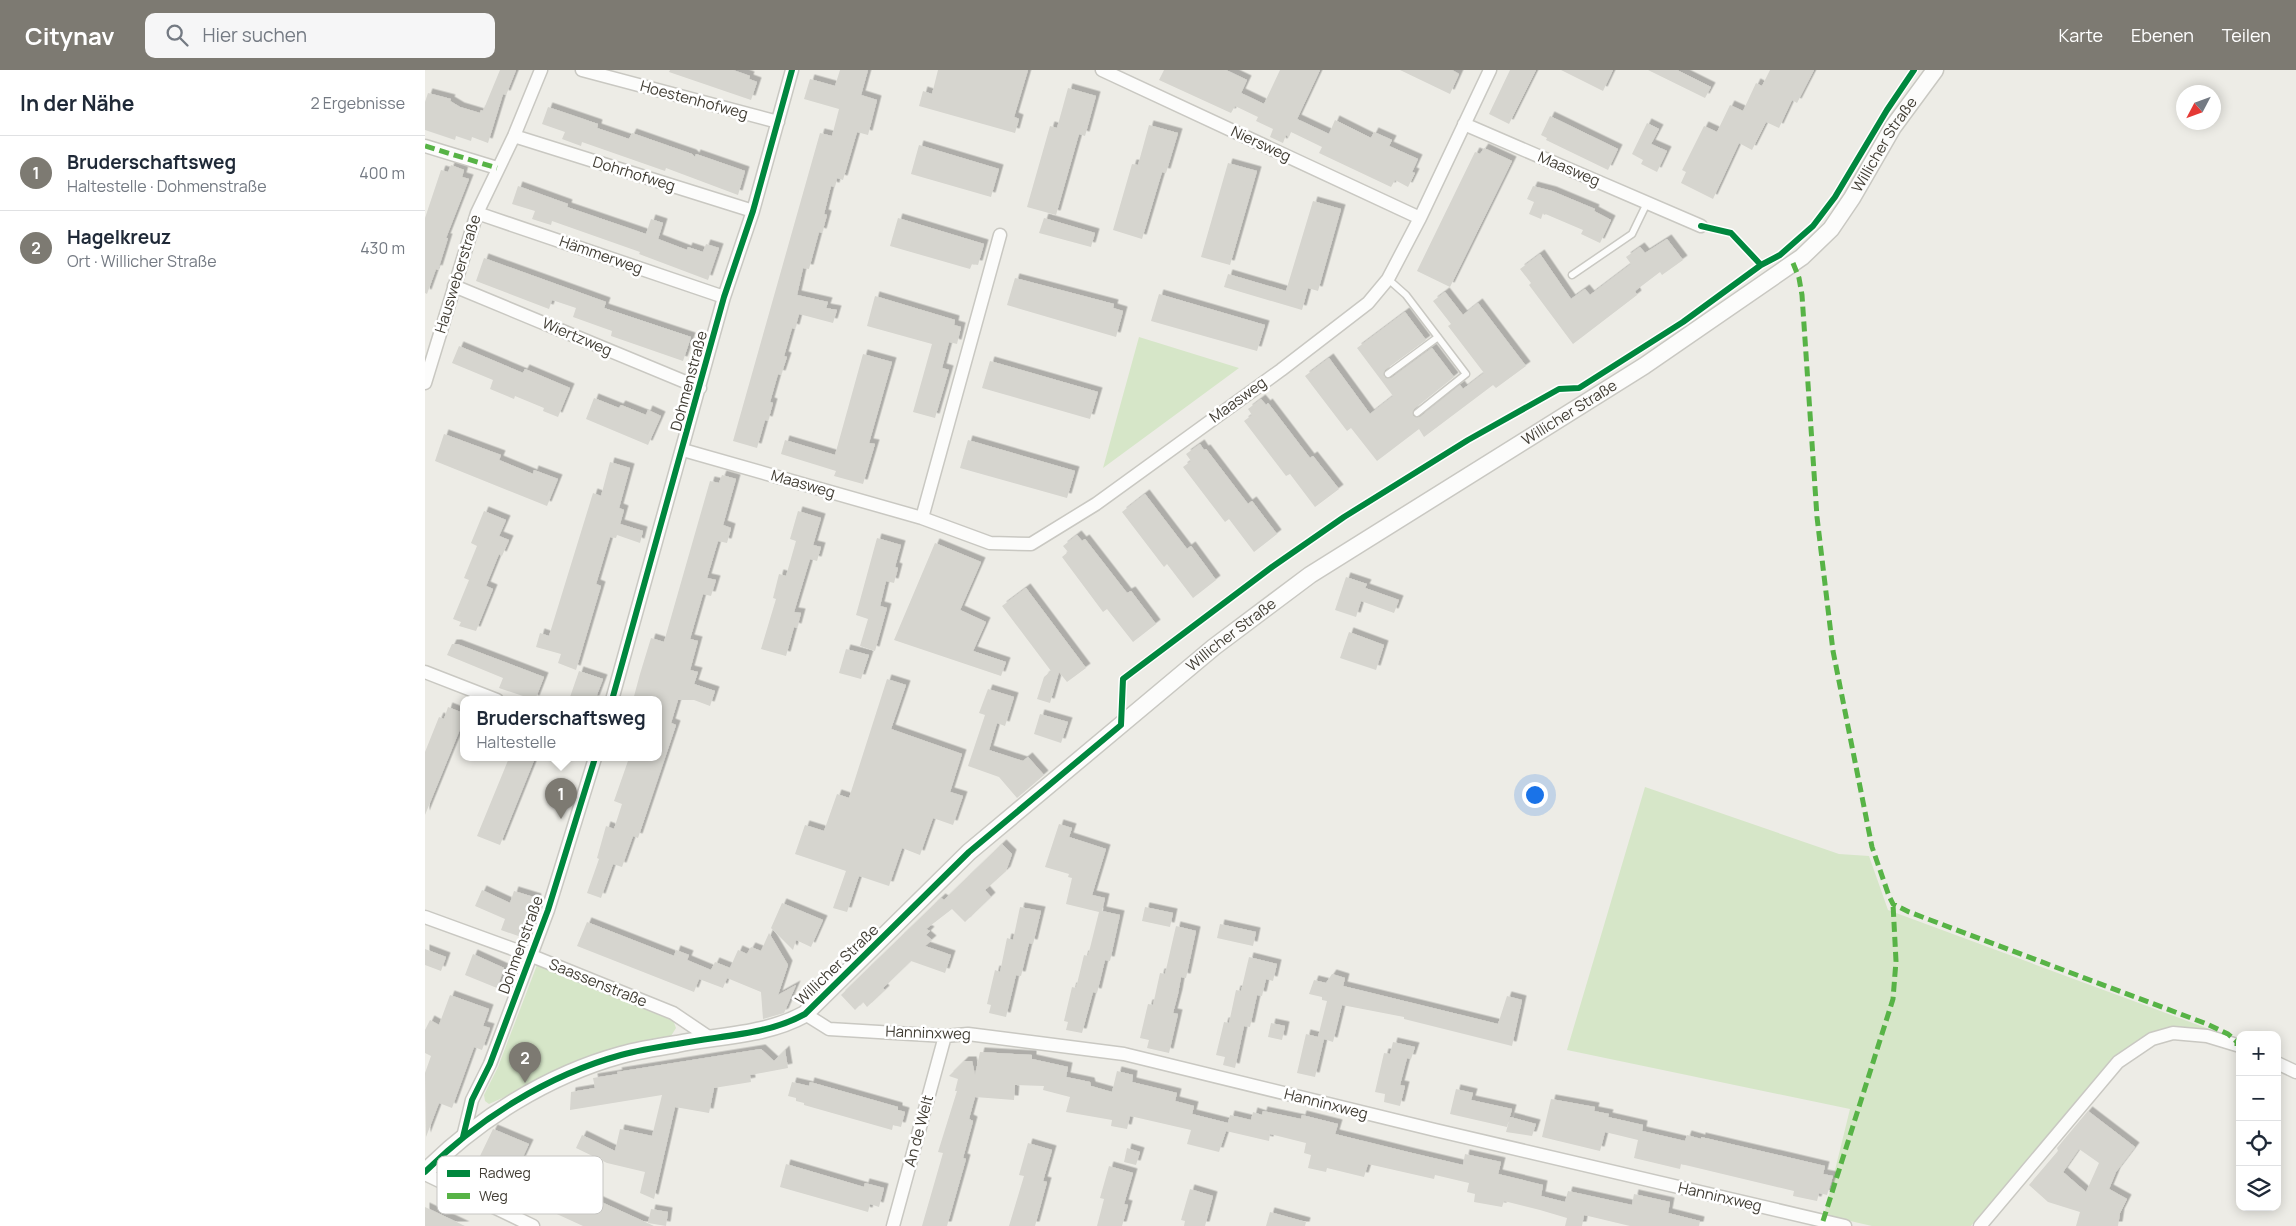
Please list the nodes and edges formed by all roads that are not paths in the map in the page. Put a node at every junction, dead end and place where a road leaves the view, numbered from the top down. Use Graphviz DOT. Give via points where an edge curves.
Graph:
graph roads {
  1 [pos="541,70"];
  2 [pos="582,70"];
  3 [pos="792,70"];
  4 [pos="1102,70"];
  5 [pos="1489,70"];
  6 [pos="1935,70"];
  7 [pos="778,122"];
  8 [pos="1464,124"];
  9 [pos="514,136"];
  10 [pos="425,146"];
  11 [pos="497,168"];
  12 [pos="1647,203"];
  13 [pos="753,211"];
  14 [pos="477,213"];
  15 [pos="1420,218"];
  16 [pos="1701,226"];
  17 [pos="1001,235"];
  18 [pos="1572,275"];
  19 [pos="1388,279"];
  20 [pos="454,286"];
  21 [pos="724,297"];
  22 [pos="1438,337"];
  23 [pos="1388,374"];
  24 [pos="425,383"];
  25 [pos="699,388"];
  26 [pos="1417,413"];
  27 [pos="683,450"];
  28 [pos="922,518"];
  29 [pos="425,672"];
  30 [pos="487,696"];
  31 [pos="613,696"];
  32 [pos="594,761"];
  33 [pos="425,917"];
  34 [pos="532,956"];
  35 [pos="805,1014"];
  36 [pos="945,1036"];
  37 [pos="710,1038"];
  38 [pos="2236,1045"];
  39 [pos="2281,1065"];
  40 [pos="2296,1072"];
  41 [pos="463,1137"];
  42 [pos="443,1156"];
  43 [pos="437,1162"];
  44 [pos="425,1173"];
  45 [pos="437,1179"];
  46 [pos="509,1214"];
  47 [pos="533,1226"];
  48 [pos="893,1226"];
  49 [pos="1845,1226"];
  50 [pos="1980,1226"];
  1 -- 9 [label="street, Hausweberstraße"];
  2 -- 7 [label="street, Hoestenhofweg"];
  3 -- 7 [label="street, Dohmenstraße"];
  4 -- 15 [label="street, Niersweg"];
  5 -- 8 [label="street, Maasweg"];
  6 -- 35 [label="street, Willicher Straße" via="1893,127 1831,229 1802,257 1644,366 1310,576 1214,647 969,852"];
  7 -- 13 [label="street, Dohmenstraße"];
  8 -- 12 [label="street, Maasweg"];
  8 -- 15 [label="street, Maasweg"];
  9 -- 11 [label="street, Hausweberstraße"];
  9 -- 13 [label="street, Dohrhofweg"];
  10 -- 11 [label="street"];
  11 -- 14 [label="street, Hausweberstraße"];
  12 -- 16 [label="street, Maasweg"];
  12 -- 18 [label="lane" via="1632,234"];
  13 -- 21 [label="street, Dohmenstraße"];
  14 -- 20 [label="street, Hausweberstraße"];
  14 -- 21 [label="street, Hämmerweg"];
  15 -- 19 [label="street, Maasweg"];
  17 -- 28 [label="street"];
  19 -- 22 [label="lane" via="1406,295"];
  19 -- 28 [label="street, Maasweg" via="1368,302 1281,370 1088,510 1031,544 989,543"];
  20 -- 24 [label="street, Hausweberstraße"];
  20 -- 25 [label="street, Wiertzweg"];
  21 -- 25 [label="street, Dohmenstraße"];
  22 -- 23 [label="lane"];
  22 -- 26 [label="lane" via="1466,374"];
  25 -- 27 [label="street, Dohmenstraße"];
  27 -- 28 [label="street, Maasweg"];
  27 -- 31 [label="street, Dohmenstraße"];
  29 -- 30 [label="street"];
  32 -- 34 [label="street, Dohmenstraße"];
  33 -- 34 [label="street, Saassenstraße"];
  34 -- 37 [label="street, Saassenstraße" via="673,1013"];
  34 -- 41 [label="street, Dohmenstraße" via="490,1064 472,1100"];
  35 -- 36 [label="street, Hanninxweg" via="829,1029"];
  35 -- 37 [label="street, Willicher Straße" via="766,1030"];
  36 -- 48 [label="street, An de Welt"];
  36 -- 49 [label="street, Hanninxweg" via="968,1034 1125,1054"];
  37 -- 41 [label="street, Willicher Straße" via="622,1054 593,1064 539,1090"];
  38 -- 50 [label="street" via="2207,1036 2173,1033 2152,1039 2118,1062"];
  39 -- 40 [label="street"];
  41 -- 42 [label="street, Willicher Straße"];
  43 -- 44 [label="street, Willicher Straße"];
  44 -- 45 [label="street"];
  46 -- 47 [label="street"];
}
